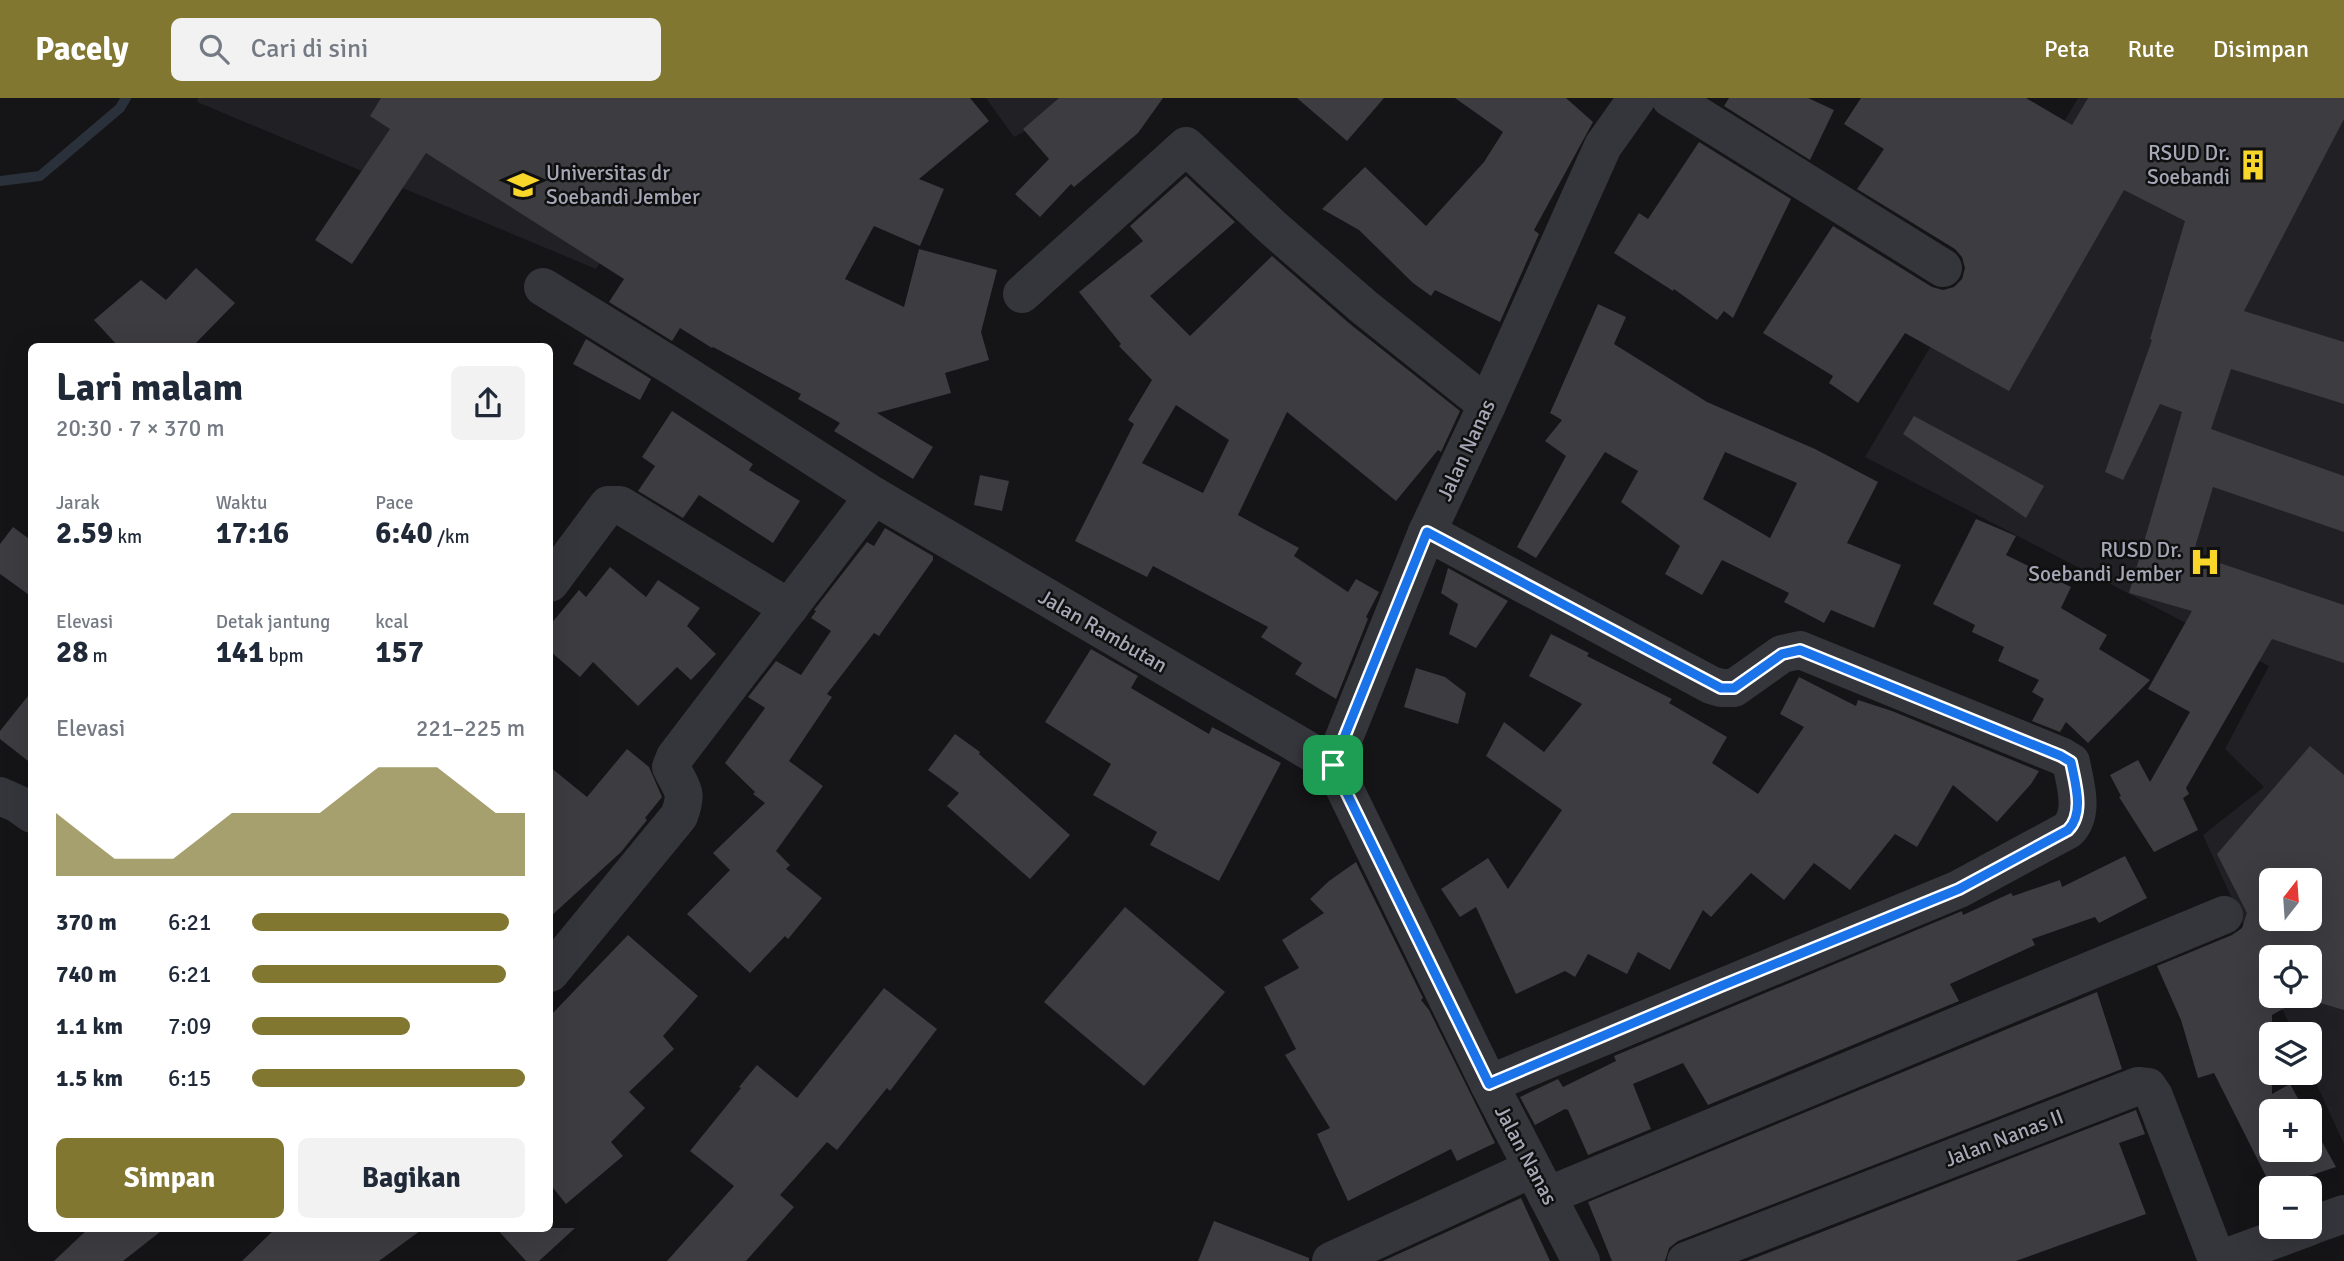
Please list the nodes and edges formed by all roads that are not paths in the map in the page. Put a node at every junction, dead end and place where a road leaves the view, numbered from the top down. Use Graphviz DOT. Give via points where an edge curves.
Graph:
graph roads {
  1 [pos="1637,98"];
  2 [pos="1670,98"];
  3 [pos="1943,268"];
  4 [pos="542,287"];
  5 [pos="1022,294"];
  6 [pos="1487,405"];
  7 [pos="874,496"];
  8 [pos="1427,532"];
  9 [pos="553,579"];
  10 [pos="789,608"];
  11 [pos="1333,765"];
  12 [pos="2224,915"];
  13 [pos="553,968"];
  14 [pos="1489,1084"];
  15 [pos="1539,1182"];
  16 [pos="2344,1214"];
  17 [pos="2322,1222"];
  18 [pos="2277,1239"];
  19 [pos="1331,1261"];
  20 [pos="1581,1261"];
  21 [pos="1686,1261"];
  22 [pos="2217,1261"];
  1 -- 6 [label="street, Jalan Nanas" via="1603,146"];
  2 -- 3 [label="street"];
  4 -- 7 [label="street, Jalan Rambutan"];
  5 -- 6 [label="street" via="1186,146 1364,307"];
  6 -- 8 [label="street, Jalan Nanas"];
  7 -- 10 [label="street"];
  7 -- 11 [label="street, Jalan Rambutan"];
  8 -- 11 [label="street, Jalan Nanas"];
  8 -- 14 [label="street" via="1711,685 1734,688 1782,654 1800,650 2061,756 2071,762 2076,790 2078,811 2068,830 1959,889"];
  9 -- 10 [label="street" via="608,505 621,505"];
  10 -- 13 [label="street" via="675,757 671,767 684,791 679,816"];
  11 -- 14 [label="street, Jalan Nanas"];
  12 -- 15 [label="street"];
  14 -- 15 [label="street, Jalan Nanas"];
  15 -- 19 [label="street"];
  15 -- 20 [label="street, Jalan Nanas"];
  16 -- 17 [label="street"];
  18 -- 22 [label="street"];
  21 -- 22 [label="street, Jalan Nanas II" via="2138,1086 2148,1087 2154,1096"];
}
